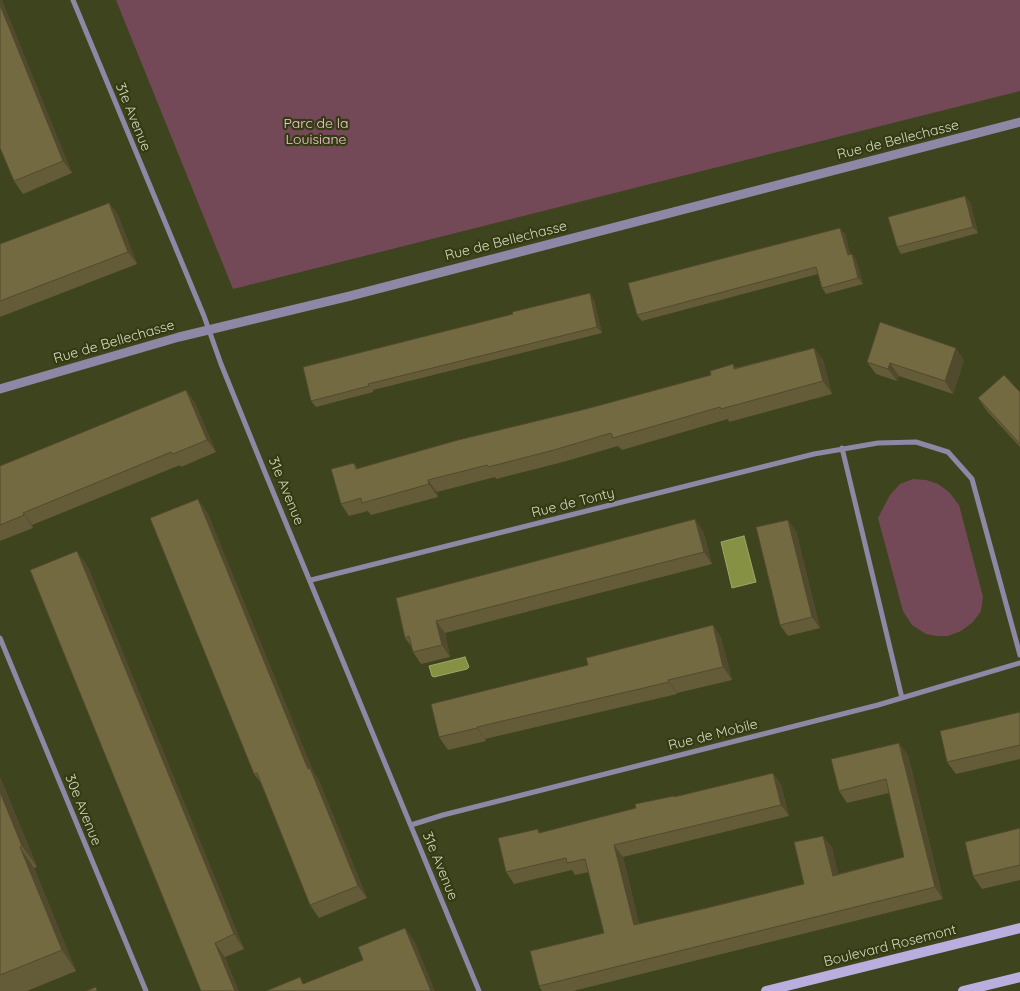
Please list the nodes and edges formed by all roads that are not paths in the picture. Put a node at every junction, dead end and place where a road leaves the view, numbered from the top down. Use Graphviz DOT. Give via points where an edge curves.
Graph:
graph roads {
  1 [pos="73,0"];
  2 [pos="1020,122"];
  3 [pos="209,330"];
  4 [pos="0,390"];
  5 [pos="842,448"];
  6 [pos="311,580"];
  7 [pos="0,638"];
  8 [pos="1020,655"];
  9 [pos="1020,663"];
  10 [pos="902,698"];
  11 [pos="411,825"];
  12 [pos="1020,928"];
  13 [pos="1020,977"];
  14 [pos="146,991"];
  15 [pos="479,991"];
  16 [pos="766,991"];
  17 [pos="963,991"];
  1 -- 3 [label="street, 31e Avenue"];
  2 -- 3 [label="street, Rue de Bellechasse"];
  3 -- 4 [label="street, Rue de Bellechasse"];
  3 -- 6 [label="street, 31e Avenue"];
  5 -- 6 [label="street, Rue de Tonty"];
  5 -- 8 [label="street, Rue de Tonty" via="916,442 948,452 972,480"];
  5 -- 10 [label="street"];
  6 -- 11 [label="street, 31e Avenue"];
  7 -- 14 [label="street, 30e Avenue"];
  9 -- 10 [label="street, Rue de Mobile"];
  10 -- 11 [label="street, Rue de Mobile"];
  11 -- 15 [label="street, 31e Avenue"];
  12 -- 16 [label="main road, Boulevard Rosemont"];
  13 -- 17 [label="main road"];
}
